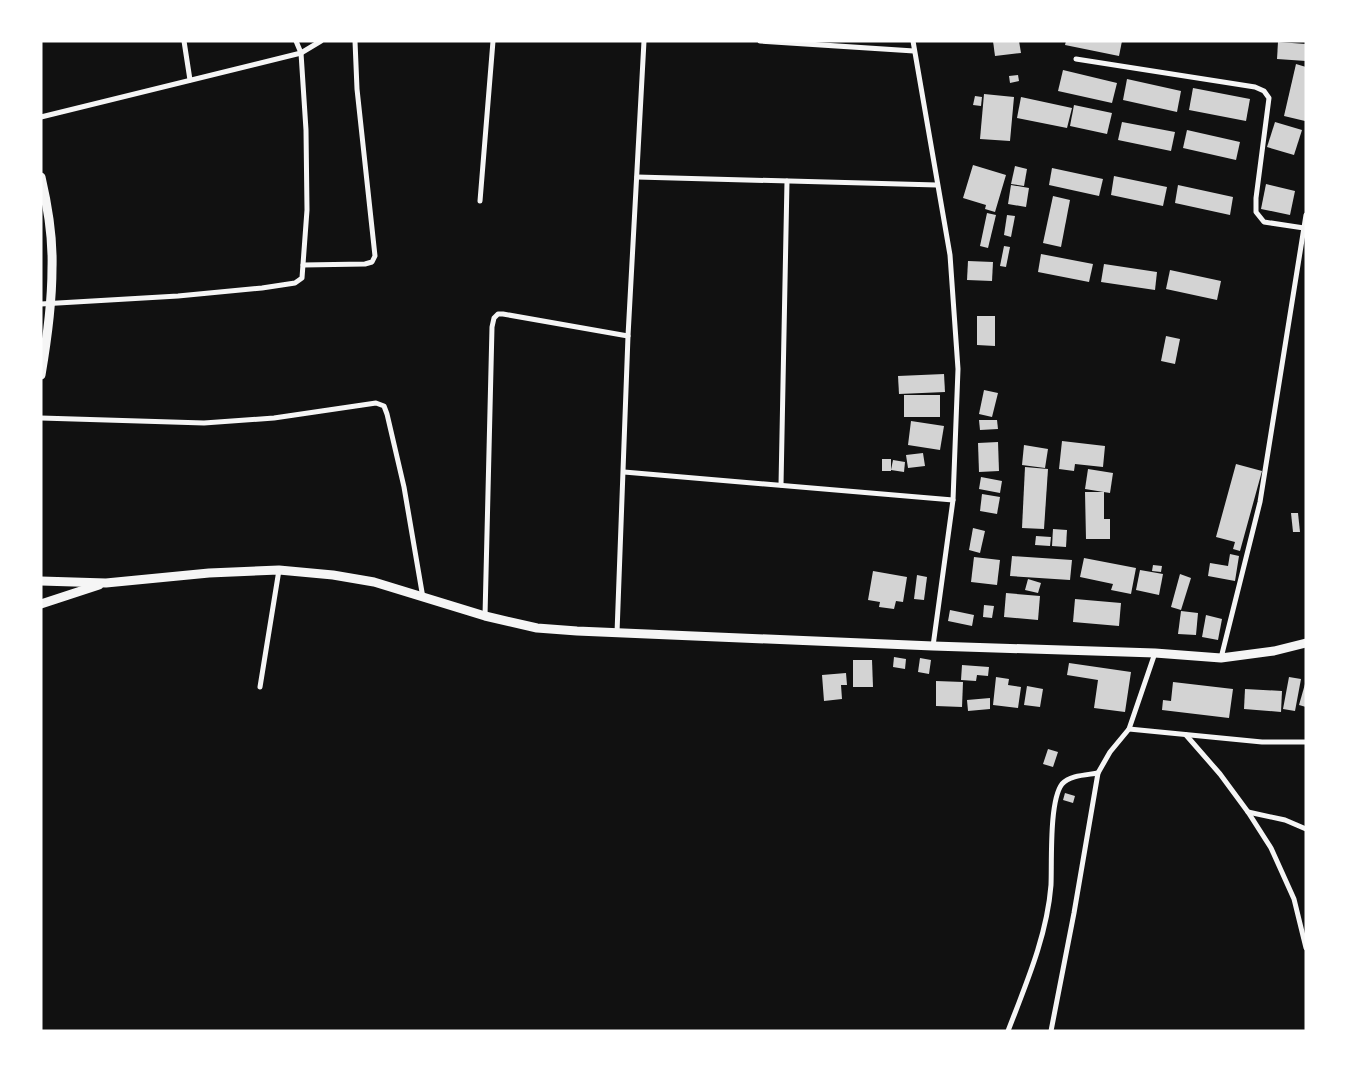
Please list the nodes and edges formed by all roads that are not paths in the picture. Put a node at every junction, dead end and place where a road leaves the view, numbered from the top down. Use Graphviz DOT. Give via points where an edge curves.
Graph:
graph roads {
  1 [pos="184,41"];
  2 [pos="296,41"];
  3 [pos="321,41"];
  4 [pos="356,41"];
  5 [pos="493,41"];
  6 [pos="644,41"];
  7 [pos="760,41"];
  8 [pos="913,41"];
  9 [pos="914,51"];
  10 [pos="301,53"];
  11 [pos="1076,59"];
  12 [pos="190,80"];
  13 [pos="41,117"];
  14 [pos="41,177"];
  15 [pos="637,177"];
  16 [pos="787,181"];
  17 [pos="938,185"];
  18 [pos="480,201"];
  19 [pos="1306,215"];
  20 [pos="1304,228"];
  21 [pos="303,265"];
  22 [pos="46,304"];
  23 [pos="628,336"];
  24 [pos="41,375"];
  25 [pos="41,418"];
  26 [pos="624,472"];
  27 [pos="781,485"];
  28 [pos="953,500"];
  29 [pos="279,570"];
  30 [pos="41,581"];
  31 [pos="106,583"];
  32 [pos="423,598"];
  33 [pos="41,604"];
  34 [pos="485,616"];
  35 [pos="617,633"];
  36 [pos="1306,643"];
  37 [pos="933,646"];
  38 [pos="1155,653"];
  39 [pos="1222,658"];
  40 [pos="260,687"];
  41 [pos="1128,729"];
  42 [pos="1186,735"];
  43 [pos="1306,742"];
  44 [pos="1098,773"];
  45 [pos="1248,812"];
  46 [pos="1306,829"];
  47 [pos="1306,948"];
  48 [pos="1008,1031"];
  49 [pos="1051,1031"];
  1 -- 12 [label="street"];
  2 -- 10 [label="street"];
  3 -- 10 [label="street"];
  4 -- 21 [label="street" via="357,89 375,256 372,262 365,264"];
  5 -- 18 [label="street"];
  6 -- 15 [label="street"];
  7 -- 9 [label="street"];
  8 -- 9 [label="street"];
  9 -- 17 [label="street"];
  10 -- 12 [label="street"];
  10 -- 21 [label="street" via="306,140"];
  11 -- 20 [label="street" via="1264,90 1269,98 1256,212 1264,222"];
  12 -- 13 [label="street"];
  14 -- 22 [label="street" via="51,240 52,268"];
  15 -- 16 [label="street"];
  15 -- 23 [label="street"];
  16 -- 17 [label="street"];
  16 -- 27 [label="street"];
  17 -- 28 [label="street" via="950,255 958,369"];
  19 -- 20 [label="street"];
  20 -- 39 [label="street" via="1260,502"];
  21 -- 22 [label="street" via="302,278 295,283 178,296"];
  22 -- 24 [label="street"];
  23 -- 26 [label="street"];
  23 -- 34 [label="street" via="504,314 494,318"];
  25 -- 32 [label="street" via="204,423 274,418 376,403 384,406 404,487"];
  26 -- 27 [label="street"];
  26 -- 35 [label="street"];
  27 -- 28 [label="street"];
  28 -- 37 [label="street"];
  29 -- 31 [label="street"];
  29 -- 32 [label="street" via="374,582"];
  29 -- 40 [label="street"];
  30 -- 31 [label="street"];
  31 -- 33 [label="street"];
  32 -- 34 [label="street"];
  34 -- 35 [label="street" via="537,628"];
  35 -- 37 [label="street"];
  36 -- 39 [label="street"];
  37 -- 38 [label="street"];
  38 -- 39 [label="street"];
  38 -- 41 [label="street"];
  41 -- 42 [label="street"];
  41 -- 44 [label="street"];
  42 -- 43 [label="street" via="1262,742"];
  42 -- 45 [label="street"];
  44 -- 48 [label="street" via="1074,777 1063,783 1055,799 1050,888 1039,947"];
  44 -- 49 [label="street"];
  45 -- 46 [label="street" via="1285,820"];
  45 -- 47 [label="street" via="1271,848 1294,899"];
}
